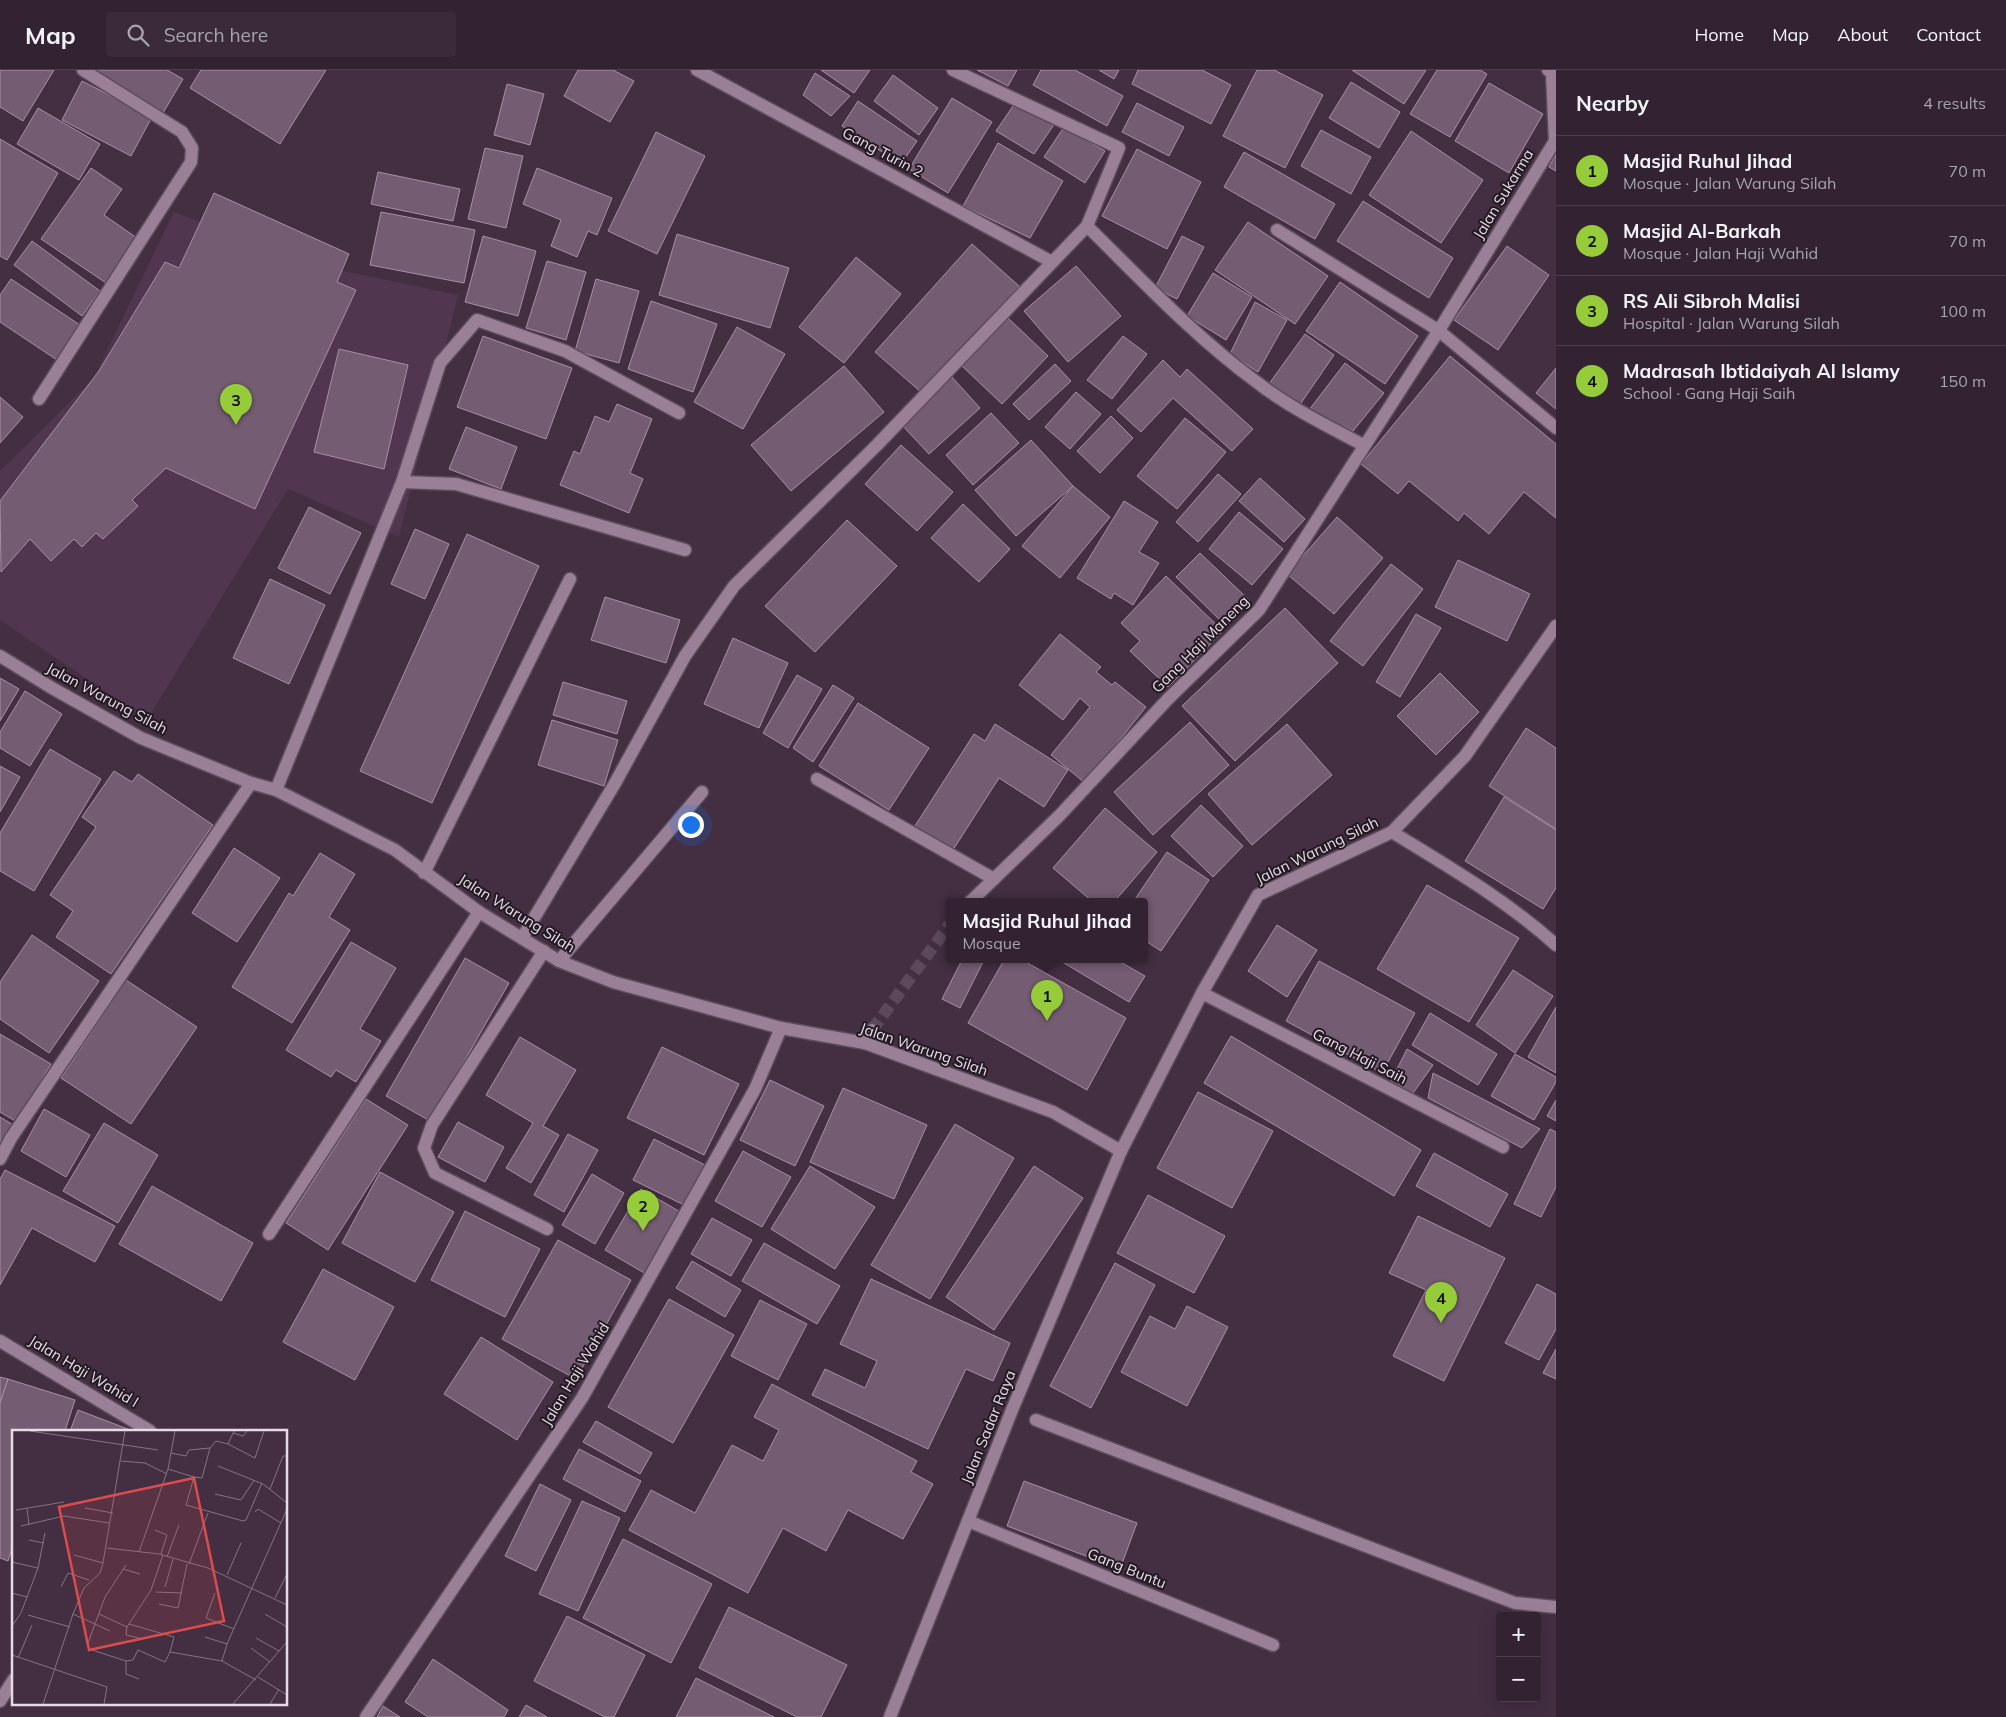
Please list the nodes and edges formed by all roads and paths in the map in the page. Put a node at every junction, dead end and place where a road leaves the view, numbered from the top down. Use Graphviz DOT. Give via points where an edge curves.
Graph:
graph roads {
  1 [pos="83,70"];
  2 [pos="698,70"];
  3 [pos="953,70"];
  4 [pos="1548,70"];
  5 [pos="1087,226"];
  6 [pos="1276,230"];
  7 [pos="1052,262"];
  8 [pos="1440,328"];
  9 [pos="39,399"];
  10 [pos="679,413"];
  11 [pos="1556,428"];
  12 [pos="1363,445"];
  13 [pos="402,482"];
  14 [pos="685,550"];
  15 [pos="570,579"];
  16 [pos="1556,626"];
  17 [pos="0,656"];
  18 [pos="817,780"];
  19 [pos="251,783"];
  20 [pos="276,790"];
  21 [pos="702,792"];
  22 [pos="1392,832"];
  23 [pos="424,873"];
  24 [pos="994,879"];
  25 [pos="974,898"];
  26 [pos="479,912"];
  27 [pos="522,938"];
  28 [pos="1556,945"];
  29 [pos="544,951"];
  30 [pos="559,961"];
  31 [pos="1202,993"];
  32 [pos="781,1028"];
  33 [pos="872,1030"];
  34 [pos="865,1043"];
  35 [pos="1503,1148"];
  36 [pos="1121,1151"];
  37 [pos="0,1159"];
  38 [pos="546,1230"];
  39 [pos="269,1234"];
  40 [pos="0,1340"];
  41 [pos="1036,1420"];
  42 [pos="148,1430"];
  43 [pos="968,1521"];
  44 [pos="1556,1607"];
  45 [pos="1273,1645"];
  46 [pos="12,1682"];
  47 [pos="0,1701"];
  48 [pos="366,1717"];
  49 [pos="890,1717"];
  1 -- 9 [label="street" via="182,132 192,148 191,162"];
  2 -- 7 [label="street, Gang Turin 2"];
  3 -- 5 [label="street" via="1118,148"];
  4 -- 8 [label="street, Jalan Sukarma" via="1552,73 1555,141"];
  5 -- 7 [label="street"];
  5 -- 12 [label="street" via="1214,349 1305,414"];
  6 -- 8 [label="street"];
  7 -- 27 [label="street" via="877,446 734,586 684,656 614,785"];
  8 -- 11 [label="street"];
  8 -- 12 [label="street, Gang Haji Maneng"];
  10 -- 13 [label="street" via="565,351 477,320 440,363"];
  12 -- 24 [label="street, Gang Haji Maneng" via="1260,610 1168,699 1059,816"];
  13 -- 14 [label="street" via="456,484"];
  13 -- 20 [label="street"];
  15 -- 23 [label="street"];
  16 -- 22 [label="street, Jalan Warung Silah" via="1465,756"];
  17 -- 19 [label="street, Jalan Warung Silah" via="141,738"];
  18 -- 24 [label="street"];
  19 -- 20 [label="street, Jalan Warung Silah"];
  19 -- 37 [label="street" via="11,1138"];
  20 -- 23 [label="street, Jalan Warung Silah" via="395,850"];
  21 -- 30 [label="street"];
  22 -- 28 [label="street" via="1491,893"];
  22 -- 31 [label="street, Jalan Warung Silah" via="1258,895"];
  23 -- 26 [label="street, Jalan Warung Silah"];
  24 -- 25 [label="street, Gang Haji Maneng"];
  26 -- 27 [label="street, Jalan Warung Silah"];
  26 -- 39 [label="street"];
  27 -- 29 [label="street, Jalan Warung Silah"];
  29 -- 30 [label="street, Jalan Warung Silah"];
  29 -- 38 [label="street" via="432,1125 424,1148 435,1173"];
  30 -- 32 [label="street, Jalan Warung Silah" via="613,982"];
  31 -- 35 [label="street, Gang Haji Saih"];
  31 -- 36 [label="street, Jalan Warung Silah"];
  32 -- 34 [label="street, Jalan Warung Silah"];
  32 -- 48 [label="street, Jalan Haji Wahid" via="755,1089 582,1398"];
  33 -- 34 [label="street"];
  34 -- 36 [label="street, Jalan Warung Silah" via="1053,1112"];
  36 -- 43 [label="street, Jalan Sadar Raya"];
  40 -- 42 [label="street, Jalan Haji Wahid I"];
  41 -- 44 [label="street" via="1515,1603"];
  43 -- 45 [label="street, Gang Buntu"];
  43 -- 49 [label="street, Jalan Sadar Raya"];
  46 -- 47 [label="street"];
}
